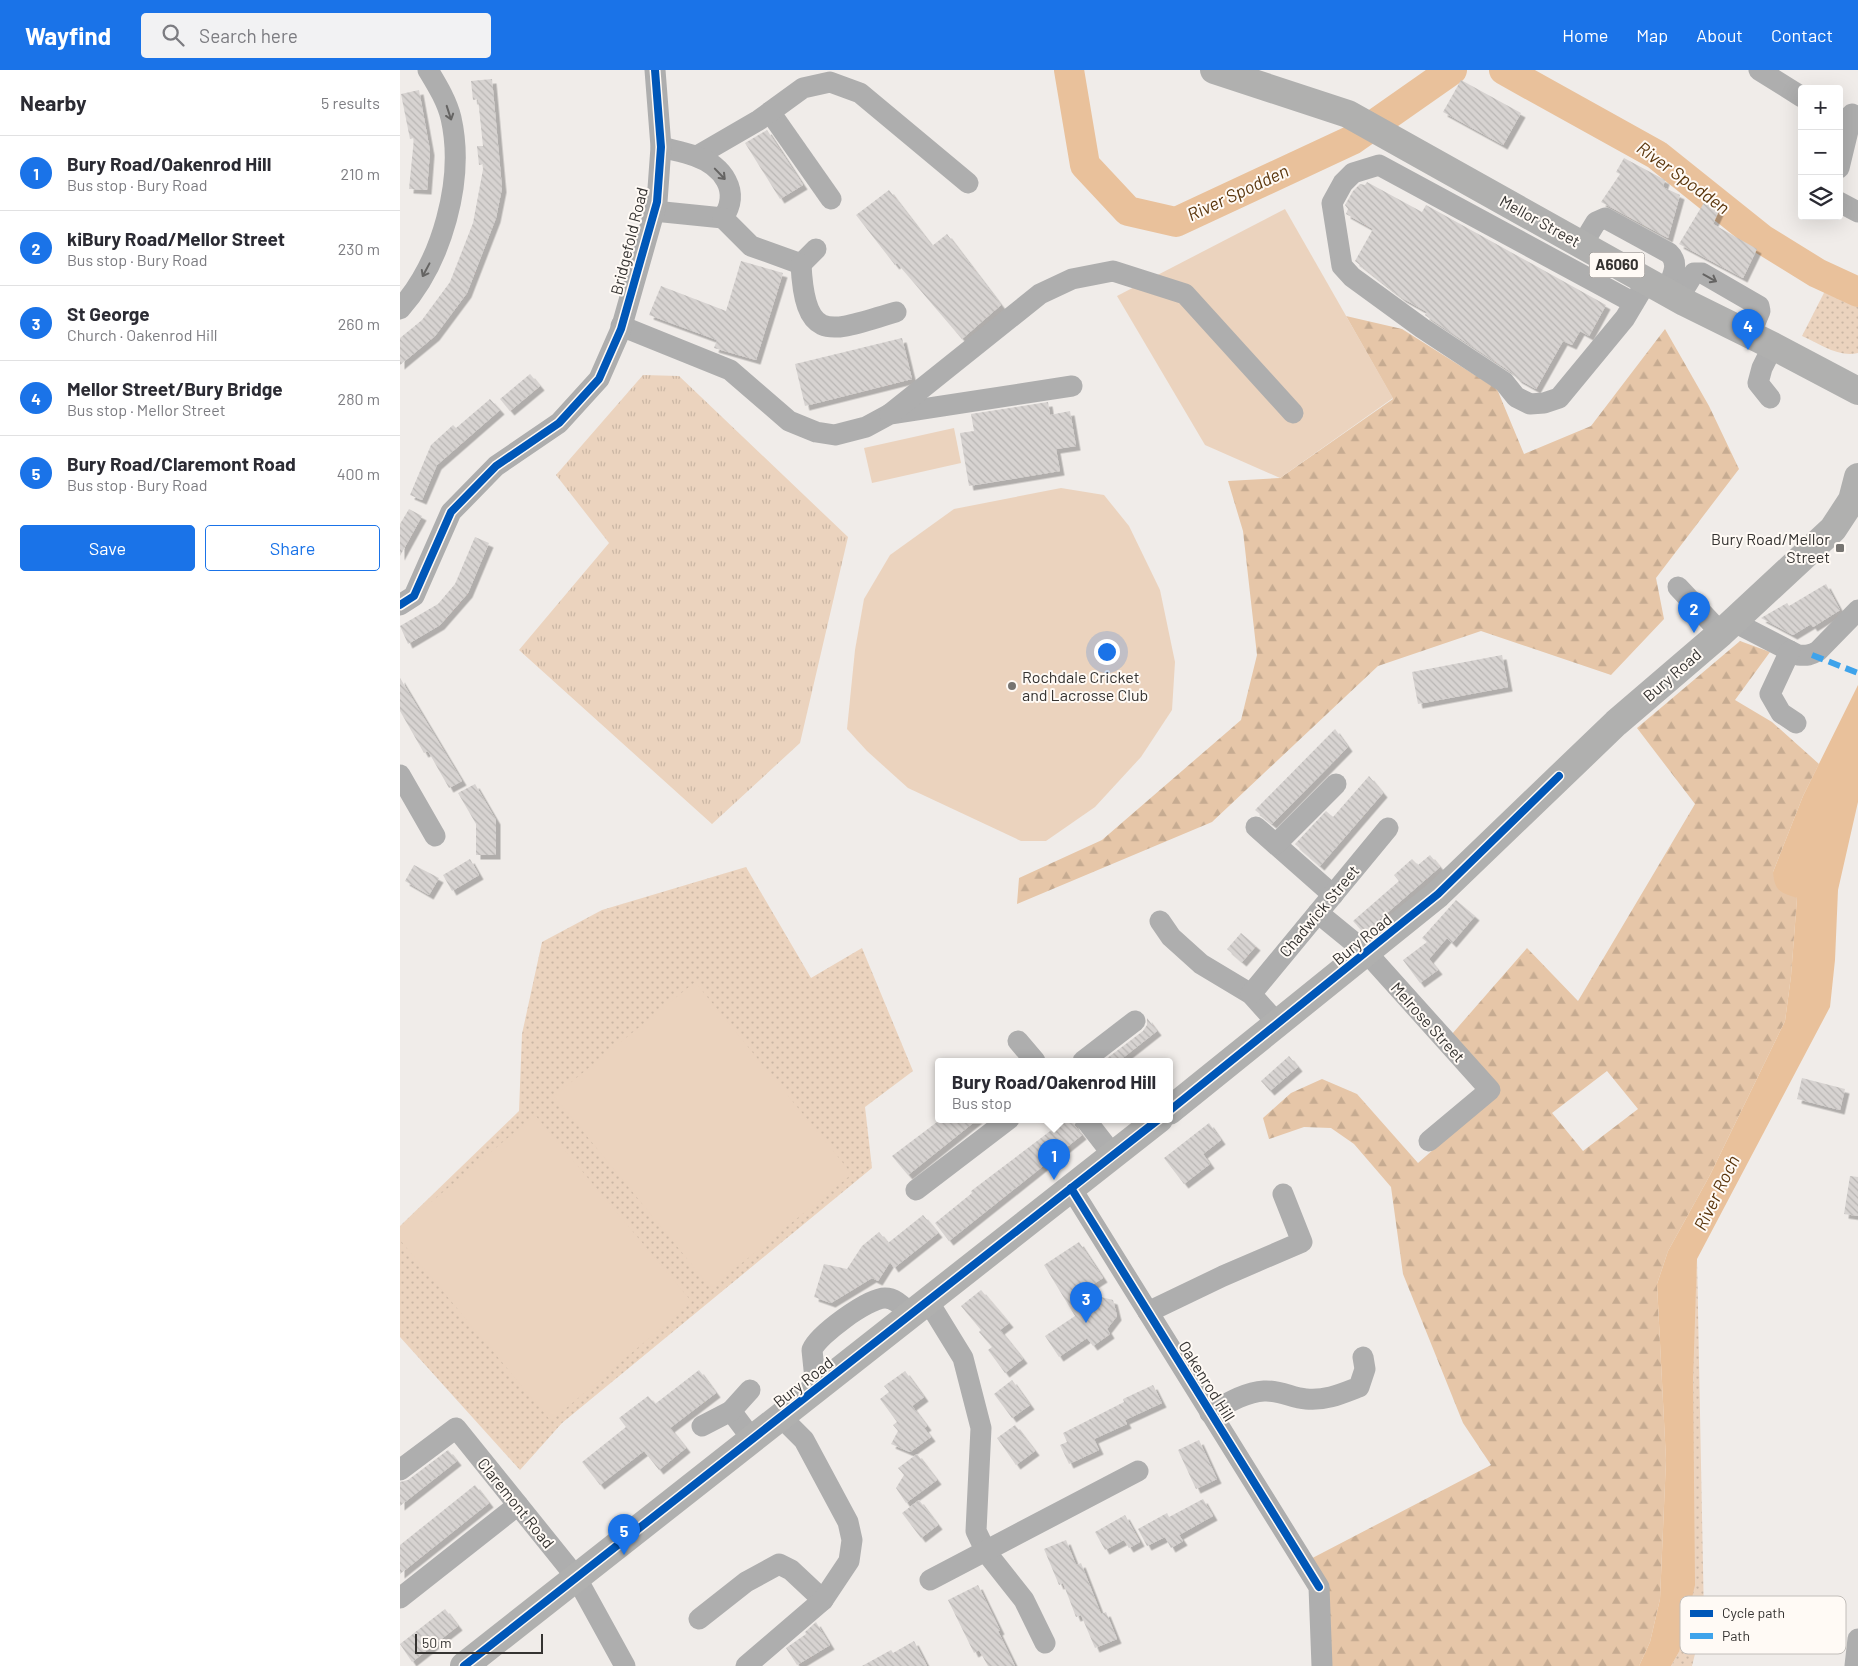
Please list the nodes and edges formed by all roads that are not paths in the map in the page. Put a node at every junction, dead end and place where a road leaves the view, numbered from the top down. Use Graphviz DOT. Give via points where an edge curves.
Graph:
graph roads {
  1 [pos="428,70"];
  2 [pos="655,70"];
  3 [pos="1214,70"];
  4 [pos="1764,71"];
  5 [pos="1798,94"];
  6 [pos="770,112"];
  7 [pos="1850,113"];
  8 [pos="661,147"];
  9 [pos="1843,148"];
  10 [pos="697,156"];
  11 [pos="1461,177"];
  12 [pos="968,183"];
  13 [pos="831,199"];
  14 [pos="1448,202"];
  15 [pos="1843,204"];
  16 [pos="654,211"];
  17 [pos="1858,212"];
  18 [pos="723,218"];
  19 [pos="1582,245"];
  20 [pos="816,248"];
  21 [pos="800,264"];
  22 [pos="1656,294"];
  23 [pos="400,309"];
  24 [pos="896,312"];
  25 [pos="621,328"];
  26 [pos="1762,340"];
  27 [pos="1072,386"];
  28 [pos="1858,391"];
  29 [pos="1770,398"];
  30 [pos="1293,413"];
  31 [pos="890,414"];
  32 [pos="1858,477"];
  33 [pos="1678,587"];
  34 [pos="400,605"];
  35 [pos="1858,610"];
  36 [pos="1727,627"];
  37 [pos="1790,651"];
  38 [pos="1796,723"];
  39 [pos="400,775"];
  40 [pos="1336,784"];
  41 [pos="1256,827"];
  42 [pos="1388,828"];
  43 [pos="435,836"];
  44 [pos="1276,844"];
  45 [pos="1332,895"];
  46 [pos="1318,913"];
  47 [pos="1160,921"];
  48 [pos="1367,953"];
  49 [pos="1251,994"];
  50 [pos="1135,1021"];
  51 [pos="1278,1024"];
  52 [pos="1018,1041"];
  53 [pos="1032,1058"];
  54 [pos="1087,1058"];
  55 [pos="1173,1108"];
  56 [pos="1004,1123"];
  57 [pos="1089,1123"];
  58 [pos="1154,1123"];
  59 [pos="1429,1141"];
  60 [pos="1113,1156"];
  61 [pos="1071,1188"];
  62 [pos="916,1190"];
  63 [pos="1283,1194"];
  64 [pos="919,1308"];
  65 [pos="1148,1312"];
  66 [pos="1362,1357"];
  67 [pos="816,1389"];
  68 [pos="750,1390"];
  69 [pos="731,1412"];
  70 [pos="1210,1413"];
  71 [pos="781,1417"];
  72 [pos="702,1426"];
  73 [pos="752,1440"];
  74 [pos="400,1470"];
  75 [pos="1138,1471"];
  76 [pos="518,1506"];
  77 [pos="986,1552"];
  78 [pos="576,1577"];
  79 [pos="930,1580"];
  80 [pos="400,1598"];
  81 [pos="823,1600"];
  82 [pos="699,1619"];
  83 [pos="1858,1639"];
  84 [pos="1046,1643"];
  85 [pos="464,1666"];
  86 [pos="625,1666"];
  87 [pos="746,1666"];
  88 [pos="1322,1666"];
  89 [pos="1855,1666"];
  1 -- 23 [label="street, one-way" via="440,88 451,117 455,150 452,201 431,261 413,295"];
  2 -- 8 [label="street, Bridgefold Road"];
  3 -- 11 [label="main road, Mellor Street / A6060" via="1348,114"];
  4 -- 5 [label="street"];
  6 -- 10 [label="street"];
  6 -- 12 [label="street" via="802,88 830,82 860,92"];
  6 -- 13 [label="street"];
  7 -- 9 [label="street"];
  8 -- 10 [label="street"];
  8 -- 16 [label="street, Bridgefold Road"];
  10 -- 18 [label="street, one-way" via="722,173 730,188 731,207"];
  11 -- 14 [label="street"];
  11 -- 19 [label="main road, Mellor Street / A6060"];
  14 -- 22 [label="street"];
  14 -- 22 [label="street" via="1379,165 1353,172 1332,203 1342,266 1352,277 1504,382 1516,396 1530,404 1559,398 1625,318"];
  15 -- 17 [label="street"];
  16 -- 18 [label="street"];
  16 -- 25 [label="street, Bridgefold Road"];
  18 -- 21 [label="street" via="751,246"];
  19 -- 22 [label="main road, Mellor Street / A6060"];
  19 -- 22 [label="street" via="1596,222 1605,218 1669,253 1676,265"];
  20 -- 21 [label="street"];
  21 -- 24 [label="street" via="807,308 817,322 828,329"];
  22 -- 26 [label="main road, Mellor Street / A6060"];
  25 -- 31 [label="street" via="730,370 788,421 816,432 835,435 866,427"];
  25 -- 34 [label="street, Bridgefold Road" via="599,379 559,424 496,466 451,512 414,596"];
  26 -- 28 [label="main road, Mellor Street / A6060"];
  26 -- 29 [label="street" via="1762,368 1758,383"];
  27 -- 31 [label="street"];
  30 -- 31 [label="street" via="1185,294 1113,271 1072,279 1040,294"];
  32 -- 36 [label="main road, Bury Road" via="1852,500 1833,530"];
  33 -- 36 [label="street"];
  35 -- 37 [label="street" via="1812,655 1798,655"];
  36 -- 37 [label="street"];
  36 -- 48 [label="main road, Bury Road" via="1609,730 1438,894"];
  37 -- 38 [label="street" via="1770,694 1781,713"];
  39 -- 43 [label="street"];
  40 -- 44 [label="street"];
  41 -- 44 [label="street"];
  42 -- 45 [label="street, Chadwick Street"];
  44 -- 45 [label="street"];
  45 -- 46 [label="street, Chadwick Street"];
  46 -- 48 [label="street, Melrose Street"];
  46 -- 49 [label="street, Chadwick Street"];
  47 -- 49 [label="street" via="1171,937 1201,964"];
  48 -- 51 [label="main road, Bury Road"];
  48 -- 59 [label="street, Melrose Street" via="1490,1090"];
  49 -- 51 [label="street"];
  50 -- 54 [label="street"];
  51 -- 55 [label="main road, Bury Road"];
  52 -- 53 [label="street"];
  56 -- 62 [label="street"];
  57 -- 60 [label="street"];
  58 -- 60 [label="main road, Bury Road"];
  60 -- 61 [label="main road, Bury Road"];
  61 -- 64 [label="main road, Bury Road"];
  61 -- 65 [label="street, Oakenrod Hill"];
  63 -- 65 [label="street" via="1302,1242"];
  64 -- 67 [label="main road, Bury Road"];
  64 -- 67 [label="street" via="884,1298 871,1301 854,1312 814,1345 811,1360"];
  64 -- 77 [label="street" via="963,1358 981,1428 976,1531"];
  65 -- 70 [label="street, Oakenrod Hill"];
  66 -- 70 [label="street" via="1365,1369 1358,1387 1334,1398 1305,1400 1288,1393 1264,1391 1238,1398"];
  67 -- 71 [label="main road, Bury Road"];
  68 -- 69 [label="street"];
  69 -- 72 [label="street"];
  69 -- 73 [label="street"];
  70 -- 88 [label="street, Oakenrod Hill" via="1319,1588"];
  71 -- 73 [label="main road, Bury Road"];
  71 -- 81 [label="street" via="804,1440 848,1522 852,1540 849,1562"];
  73 -- 78 [label="main road, Bury Road"];
  74 -- 76 [label="street, Claremont Road" via="456,1428"];
  75 -- 77 [label="street"];
  76 -- 78 [label="street, Claremont Road"];
  76 -- 80 [label="street"];
  77 -- 79 [label="street"];
  77 -- 84 [label="street" via="1024,1600"];
  78 -- 85 [label="main road, Bury Road"];
  78 -- 86 [label="street, Claremont Road"];
  81 -- 82 [label="street" via="791,1570 779,1564 746,1582"];
  81 -- 87 [label="street"];
  83 -- 89 [label="street"];
}
